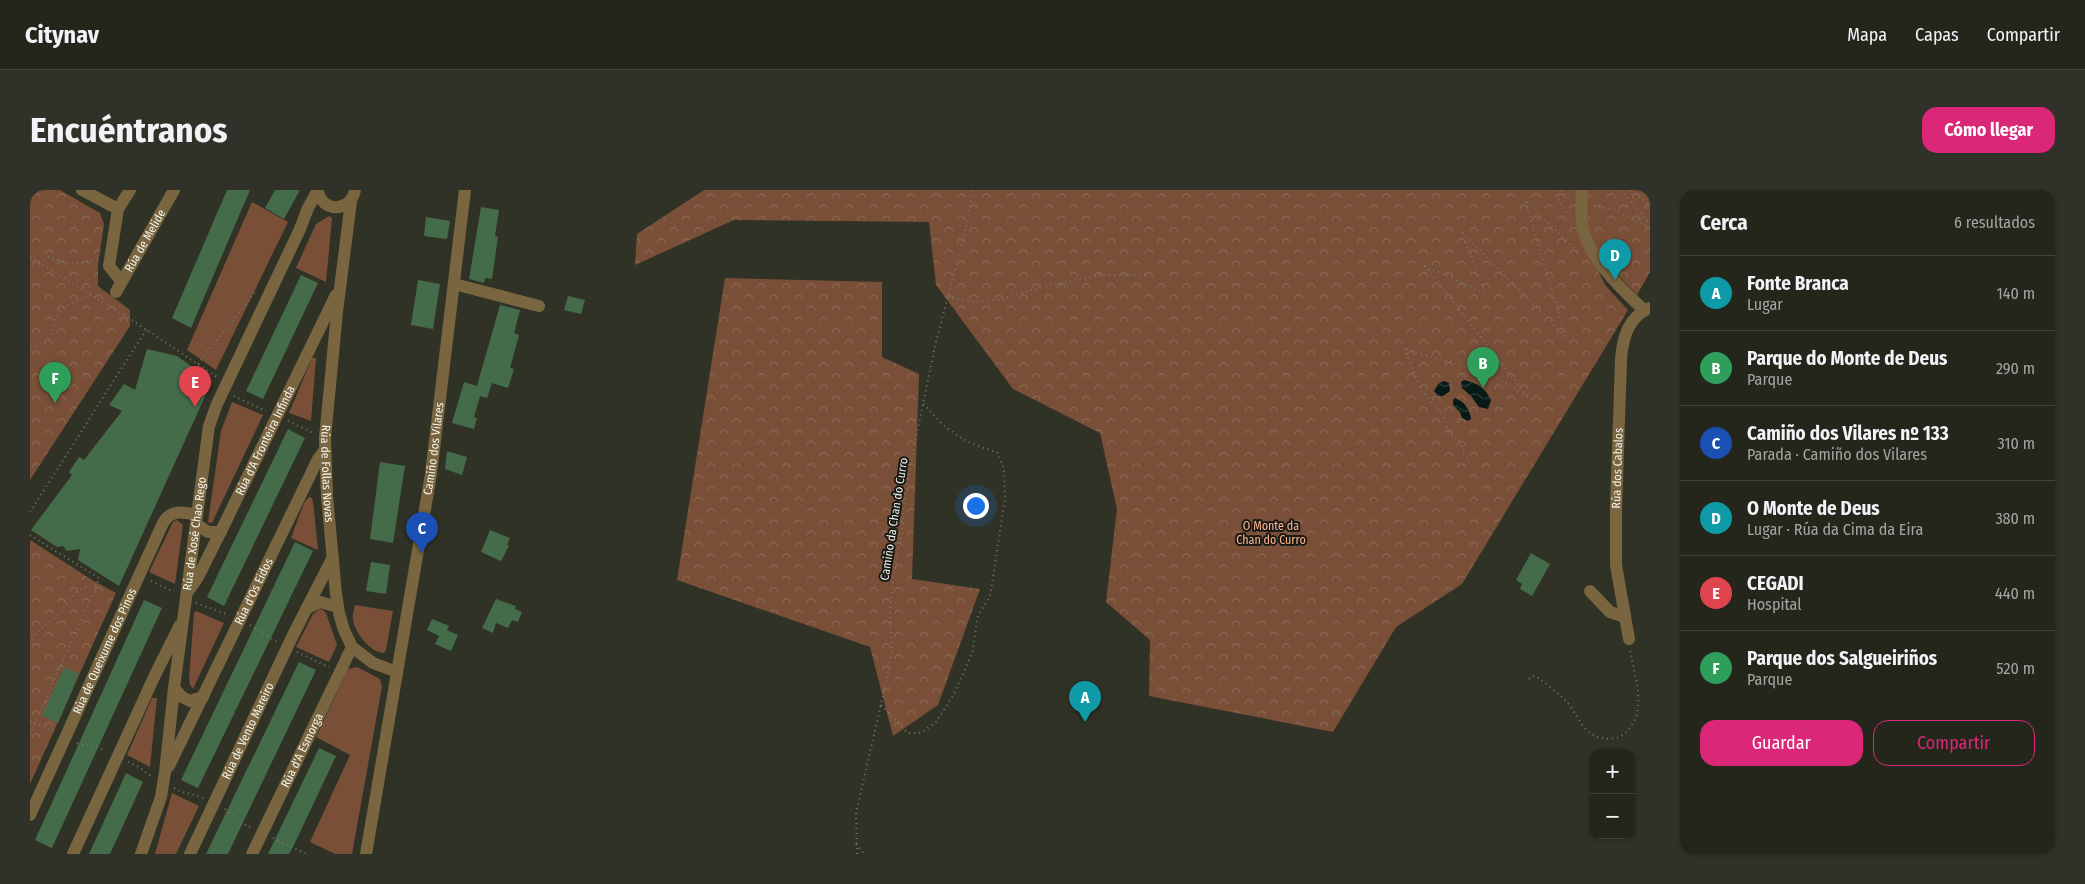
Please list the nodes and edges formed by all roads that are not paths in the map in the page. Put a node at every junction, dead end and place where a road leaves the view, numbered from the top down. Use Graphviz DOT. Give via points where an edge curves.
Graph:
graph roads {
  1 [pos="82,190"];
  2 [pos="130,190"];
  3 [pos="174,190"];
  4 [pos="318,190"];
  5 [pos="465,190"];
  6 [pos="1582,190"];
  7 [pos="353,196"];
  8 [pos="334,208"];
  9 [pos="118,209"];
  10 [pos="300,230"];
  11 [pos="345,246"];
  12 [pos="454,284"];
  13 [pos="340,285"];
  14 [pos="539,306"];
  15 [pos="1647,309"];
  16 [pos="308,351"];
  17 [pos="332,361"];
  18 [pos="325,450"];
  19 [pos="304,487"];
  20 [pos="327,496"];
  21 [pos="196,519"];
  22 [pos="221,532"];
  23 [pos="333,556"];
  24 [pos="1590,591"];
  25 [pos="186,596"];
  26 [pos="338,607"];
  27 [pos="307,608"];
  28 [pos="1625,617"];
  29 [pos="183,621"];
  30 [pos="1629,639"];
  31 [pos="352,647"];
  32 [pos="397,672"];
  33 [pos="149,688"];
  34 [pos="174,693"];
  35 [pos="203,697"];
  36 [pos="160,776"];
  37 [pos="30,814"];
  38 [pos="73,854"];
  39 [pos="141,854"];
  40 [pos="190,854"];
  41 [pos="252,854"];
  42 [pos="366,854"];
  1 -- 9 [label="street"];
  2 -- 9 [label="street"];
  3 -- 9 [label="street, Rúa de Melide" via="118,287 109,266"];
  4 -- 8 [label="street" via="322,201"];
  4 -- 10 [label="street, Rúa de Xosé Chao Rego"];
  5 -- 12 [label="street, Camiño dos Vilares"];
  6 -- 15 [label="street" via="1583,229 1589,246 1615,280"];
  7 -- 8 [label="street, Rúa de Xosé Chao Rego" via="342,208"];
  7 -- 11 [label="street, Rúa de Follas Novas"];
  8 -- 10 [label="street, Rúa de Xosé Chao Rego" via="315,214"];
  8 -- 11 [label="street, Rúa de Follas Novas" via="341,216"];
  10 -- 21 [label="street, Rúa de Xosé Chao Rego" via="210,421"];
  11 -- 13 [label="street, Rúa de Follas Novas"];
  12 -- 14 [label="street"];
  12 -- 32 [label="street, Camiño dos Vilares" via="431,474"];
  13 -- 16 [label="street, Rúa d'A Fronteira Infinda"];
  13 -- 17 [label="street, Rúa de Follas Novas"];
  15 -- 28 [label="street, Rúa dos Cabalos" via="1628,326 1620,359 1616,565"];
  16 -- 17 [label="street" via="320,350"];
  16 -- 22 [label="street, Rúa d'A Fronteira Infinda"];
  17 -- 18 [label="street, Rúa de Follas Novas"];
  18 -- 19 [label="street, Rúa d'Os Eidos"];
  18 -- 20 [label="street, Rúa de Follas Novas"];
  19 -- 20 [label="street" via="317,488"];
  19 -- 35 [label="street, Rúa d'Os Eidos"];
  20 -- 23 [label="street, Rúa de Follas Novas"];
  21 -- 22 [label="street" via="208,532"];
  21 -- 25 [label="street, Rúa de Xosé Chao Rego"];
  21 -- 37 [label="street, Rúa de Queixume dos Pinos" via="174,512 166,517"];
  22 -- 25 [label="street, Rúa d'A Fronteira Infinda"];
  23 -- 26 [label="street, Rúa de Follas Novas"];
  23 -- 27 [label="street, Rúa de Vento Mareiro"];
  24 -- 28 [label="street" via="1610,612"];
  25 -- 29 [label="street, Rúa de Xosé Chao Rego"];
  26 -- 27 [label="street" via="320,602"];
  26 -- 31 [label="street, Rúa de Follas Novas"];
  27 -- 40 [label="street, Rúa de Vento Mareiro"];
  28 -- 30 [label="street, Rúa dos Cabalos"];
  29 -- 33 [label="street"];
  29 -- 34 [label="street, Rúa de Xosé Chao Rego"];
  31 -- 32 [label="street" via="373,663"];
  31 -- 41 [label="street, Rúa d'A Esmorga"];
  32 -- 42 [label="street, Camiño dos Vilares"];
  33 -- 34 [label="street" via="162,687"];
  33 -- 38 [label="street"];
  34 -- 35 [label="street" via="190,701"];
  34 -- 36 [label="street, Rúa de Xosé Chao Rego"];
  35 -- 36 [label="street, Rúa d'Os Eidos"];
  36 -- 39 [label="street, Rúa de Xosé Chao Rego" via="161,797"];
}
